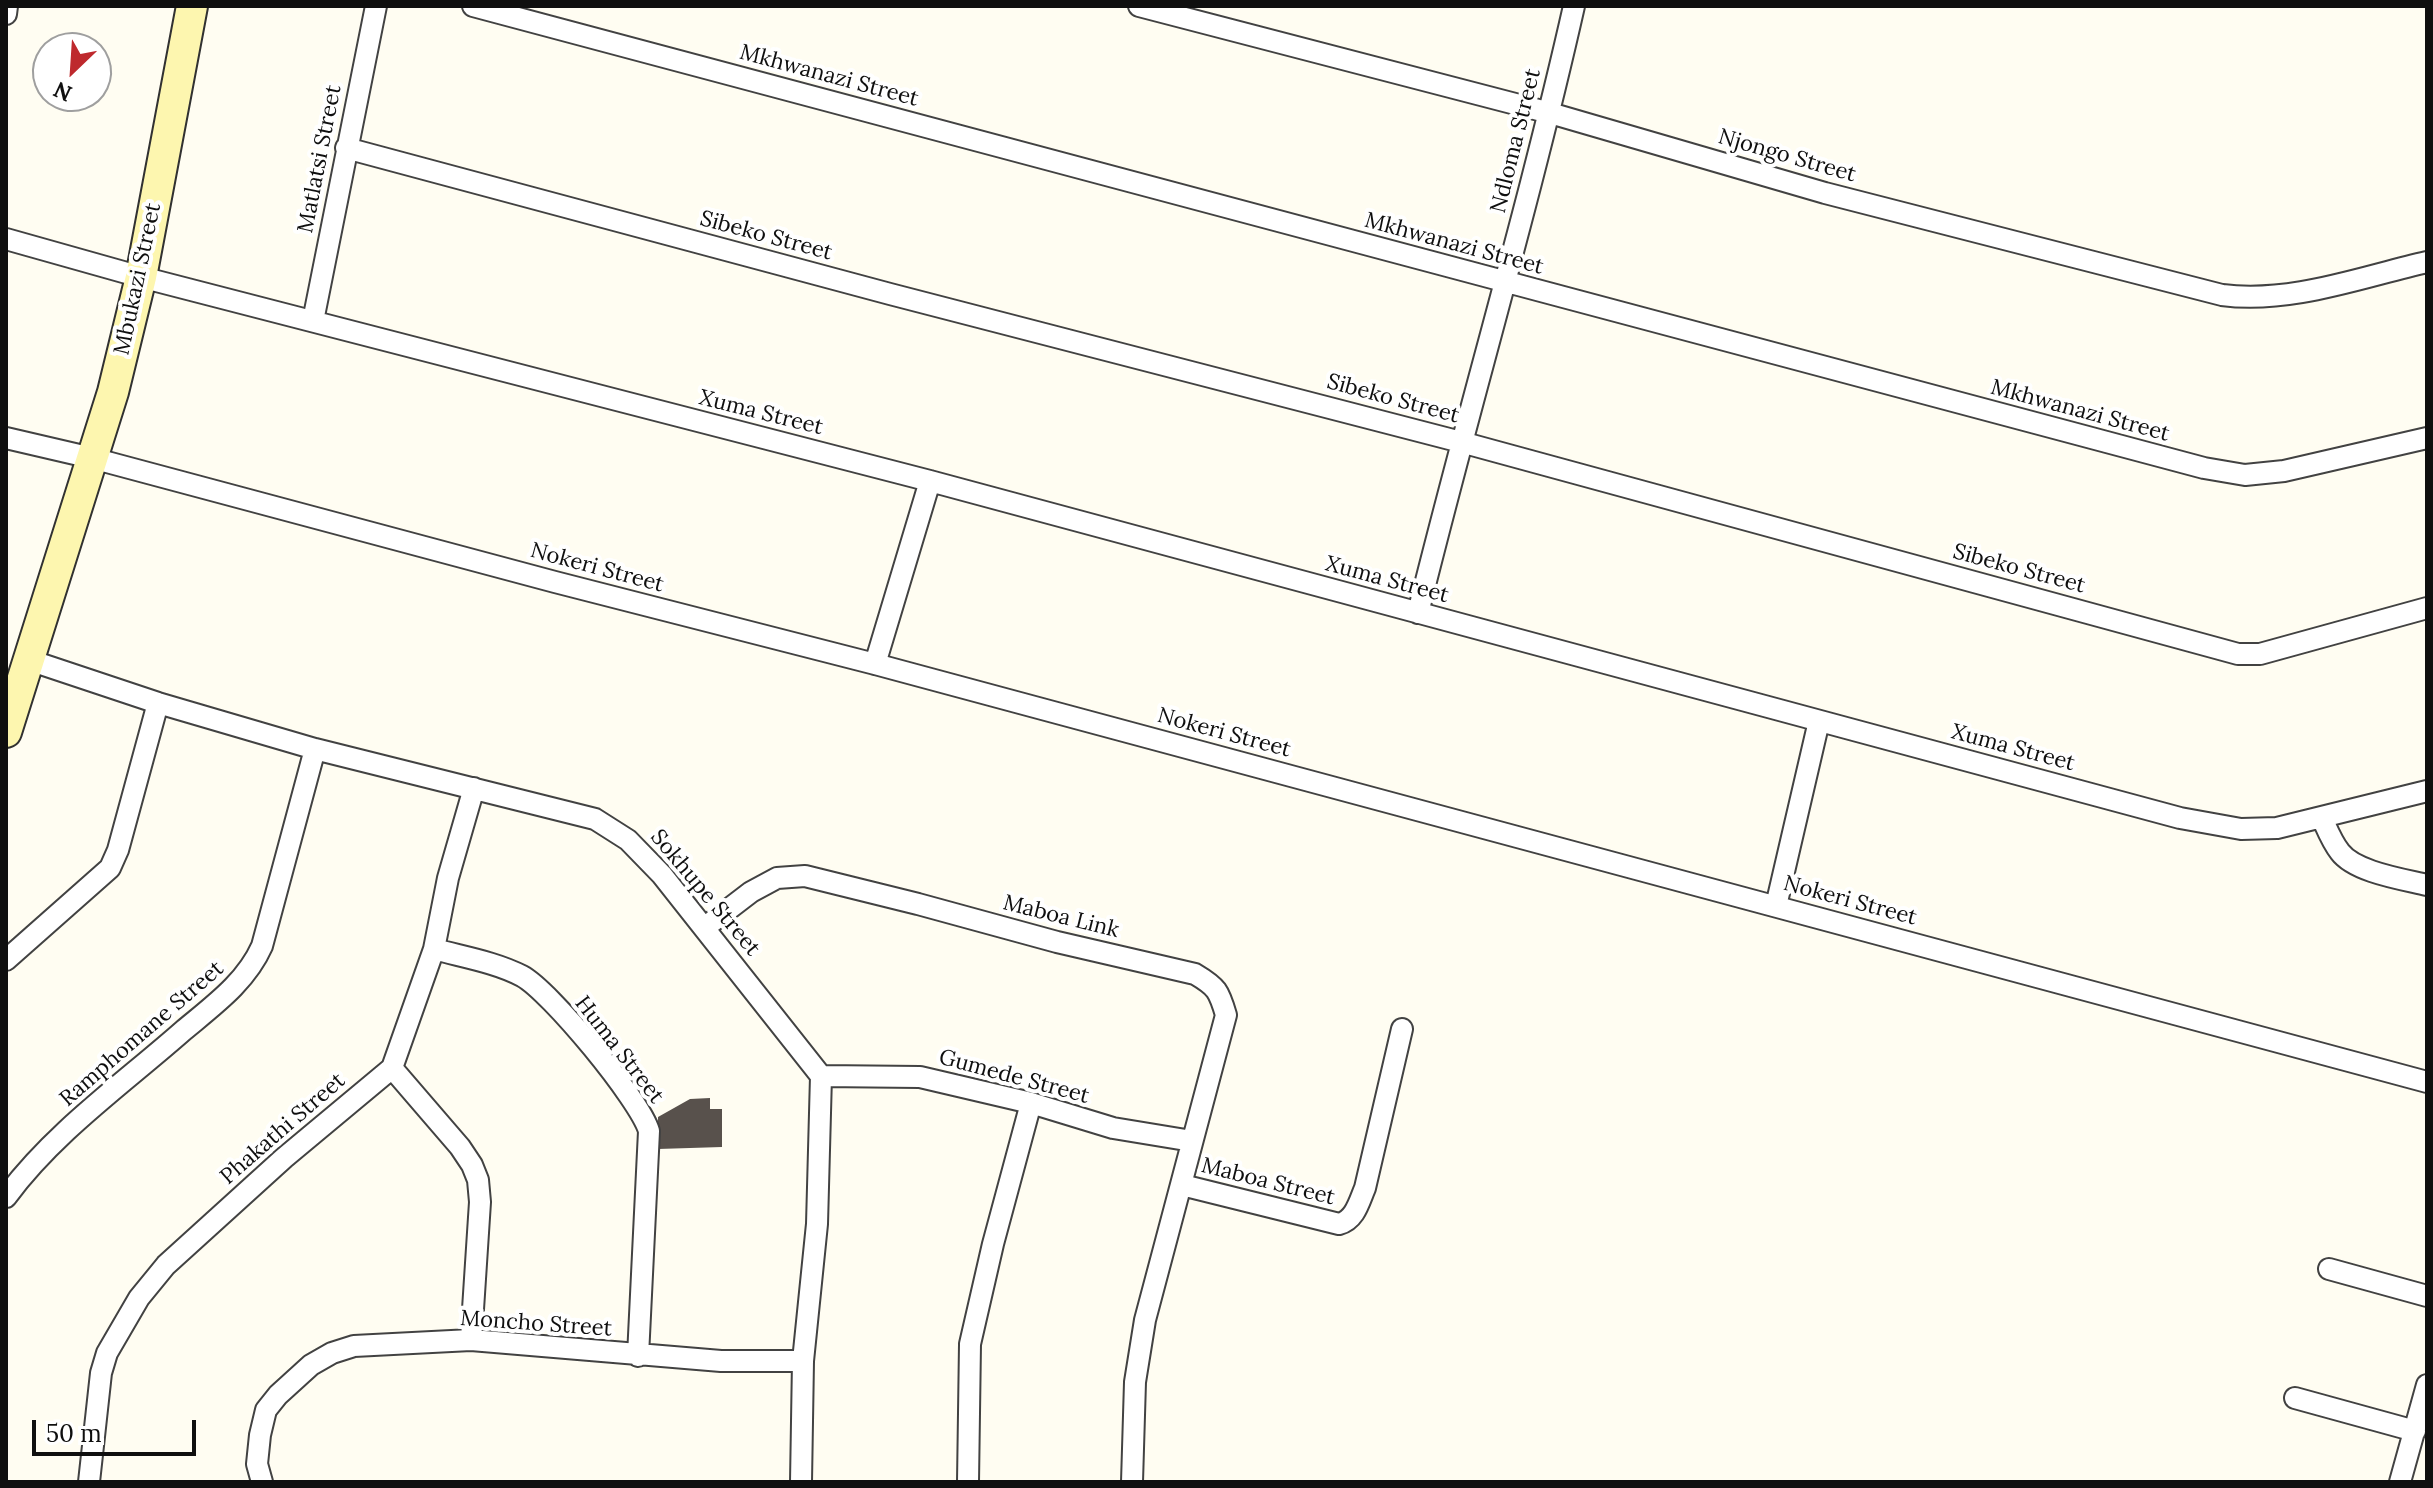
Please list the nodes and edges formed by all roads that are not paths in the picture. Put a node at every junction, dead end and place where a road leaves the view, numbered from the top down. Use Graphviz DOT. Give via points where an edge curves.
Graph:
graph roads {
  1 [pos="7,6"];
  2 [pos="192,6"];
  3 [pos="376,6"];
  4 [pos="473,6"];
  5 [pos="1139,6"];
  6 [pos="1574,6"];
  7 [pos="6,14"];
  8 [pos="1550,113"];
  9 [pos="346,148"];
  10 [pos="6,239"];
  11 [pos="2427,262"];
  12 [pos="141,277"];
  13 [pos="1504,282"];
  14 [pos="313,321"];
  15 [pos="6,438"];
  16 [pos="2427,438"];
  17 [pos="1461,442"];
  18 [pos="92,458"];
  19 [pos="930,481"];
  20 [pos="2427,608"];
  21 [pos="1418,613"];
  22 [pos="29,660"];
  23 [pos="875,664"];
  24 [pos="158,703"];
  25 [pos="1819,721"];
  26 [pos="6,732"];
  27 [pos="315,749"];
  28 [pos="474,788"];
  29 [pos="2427,791"];
  30 [pos="2322,818"];
  31 [pos="2427,885"];
  32 [pos="1776,906"];
  33 [pos="704,928"];
  34 [pos="434,949"];
  35 [pos="6,960"];
  36 [pos="1402,1029"];
  37 [pos="392,1068"];
  38 [pos="821,1076"];
  39 [pos="2427,1082"];
  40 [pos="1031,1103"];
  41 [pos="1192,1141"];
  42 [pos="1182,1185"];
  43 [pos="6,1197"];
  44 [pos="2329,1269"];
  45 [pos="2427,1296"];
  46 [pos="471,1340"];
  47 [pos="638,1356"];
  48 [pos="803,1361"];
  49 [pos="2427,1385"];
  50 [pos="2295,1398"];
  51 [pos="2415,1431"];
  52 [pos="89,1482"];
  53 [pos="262,1482"];
  54 [pos="801,1482"];
  55 [pos="968,1482"];
  56 [pos="1132,1482"];
  57 [pos="2400,1482"];
  1 -- 7 [label="street"];
  2 -- 12 [label="street, Mbukazi Street"];
  3 -- 9 [label="street, Matlatsi Street"];
  4 -- 13 [label="street, Mkhwanazi Street"];
  5 -- 8 [label="street, Njongo Street"];
  6 -- 8 [label="street, Ndloma Street"];
  8 -- 11 [label="street, Njongo Street" via="1825,193 2222,295 2246,298 2304,291"];
  8 -- 13 [label="street, Ndloma Street"];
  9 -- 14 [label="street, Matlatsi Street"];
  9 -- 17 [label="street, Sibeko Street"];
  10 -- 12 [label="street, Xuma Street"];
  12 -- 14 [label="street, Xuma Street"];
  12 -- 18 [label="street, Mbukazi Street"];
  13 -- 16 [label="street, Mkhwanazi Street" via="2221,472 2284,471"];
  13 -- 17 [label="street, Ndloma Street"];
  14 -- 19 [label="street, Xuma Street"];
  15 -- 18 [label="street, Nokeri Street"];
  17 -- 20 [label="street, Sibeko Street" via="2238,654 2260,654"];
  17 -- 21 [label="street, Ndloma Street"];
  18 -- 22 [label="street, Mbukazi Street"];
  18 -- 23 [label="street, Nokeri Street"];
  19 -- 21 [label="street, Xuma Street"];
  19 -- 23 [label="street"];
  21 -- 25 [label="street, Xuma Street"];
  22 -- 24 [label="street, Sokhupe Street"];
  22 -- 26 [label="street, Mbukazi Street"];
  23 -- 32 [label="street, Nokeri Street"];
  24 -- 27 [label="street, Sokhupe Street"];
  24 -- 35 [label="street" via="110,868"];
  25 -- 30 [label="street, Xuma Street" via="2195,821 2241,829"];
  25 -- 32 [label="street"];
  27 -- 28 [label="street, Sokhupe Street"];
  27 -- 43 [label="street, Ramphomane Street" via="255,962 228,993 29,1167"];
  28 -- 33 [label="street, Sokhupe Street" via="595,819 628,840"];
  28 -- 34 [label="street"];
  29 -- 30 [label="street, Xuma Street"];
  30 -- 31 [label="street" via="2340,852 2358,866"];
  32 -- 39 [label="street, Nokeri Street"];
  33 -- 38 [label="street, Sokhupe Street"];
  33 -- 41 [label="street, Maboa Link" via="777,878 805,876 1195,974 1220,994 1226,1015"];
  34 -- 37 [label="street"];
  34 -- 47 [label="street, Huma Street" via="525,977 560,1012 644,1117 649,1131"];
  36 -- 42 [label="street, Maboa Street" via="1365,1188 1345,1223"];
  37 -- 46 [label="street" via="460,1147 478,1180"];
  37 -- 52 [label="street, Phakathi Street" via="166,1265 139,1298 101,1373"];
  38 -- 40 [label="street, Gumede Street" via="920,1077"];
  38 -- 48 [label="street" via="817,1224"];
  40 -- 41 [label="street, Gumede Street" via="1113,1128"];
  40 -- 55 [label="street" via="970,1344"];
  41 -- 42 [label="street, Maboa Link"];
  42 -- 56 [label="street, Maboa Street" via="1145,1320 1135,1382"];
  44 -- 45 [label="street"];
  46 -- 47 [label="street, Moncho Street"];
  46 -- 53 [label="street, Moncho Street" via="354,1346 311,1365 266,1410 257,1464"];
  47 -- 48 [label="street, Moncho Street"];
  48 -- 54 [label="street"];
  49 -- 51 [label="street"];
  50 -- 51 [label="street"];
  51 -- 57 [label="street"];
}
